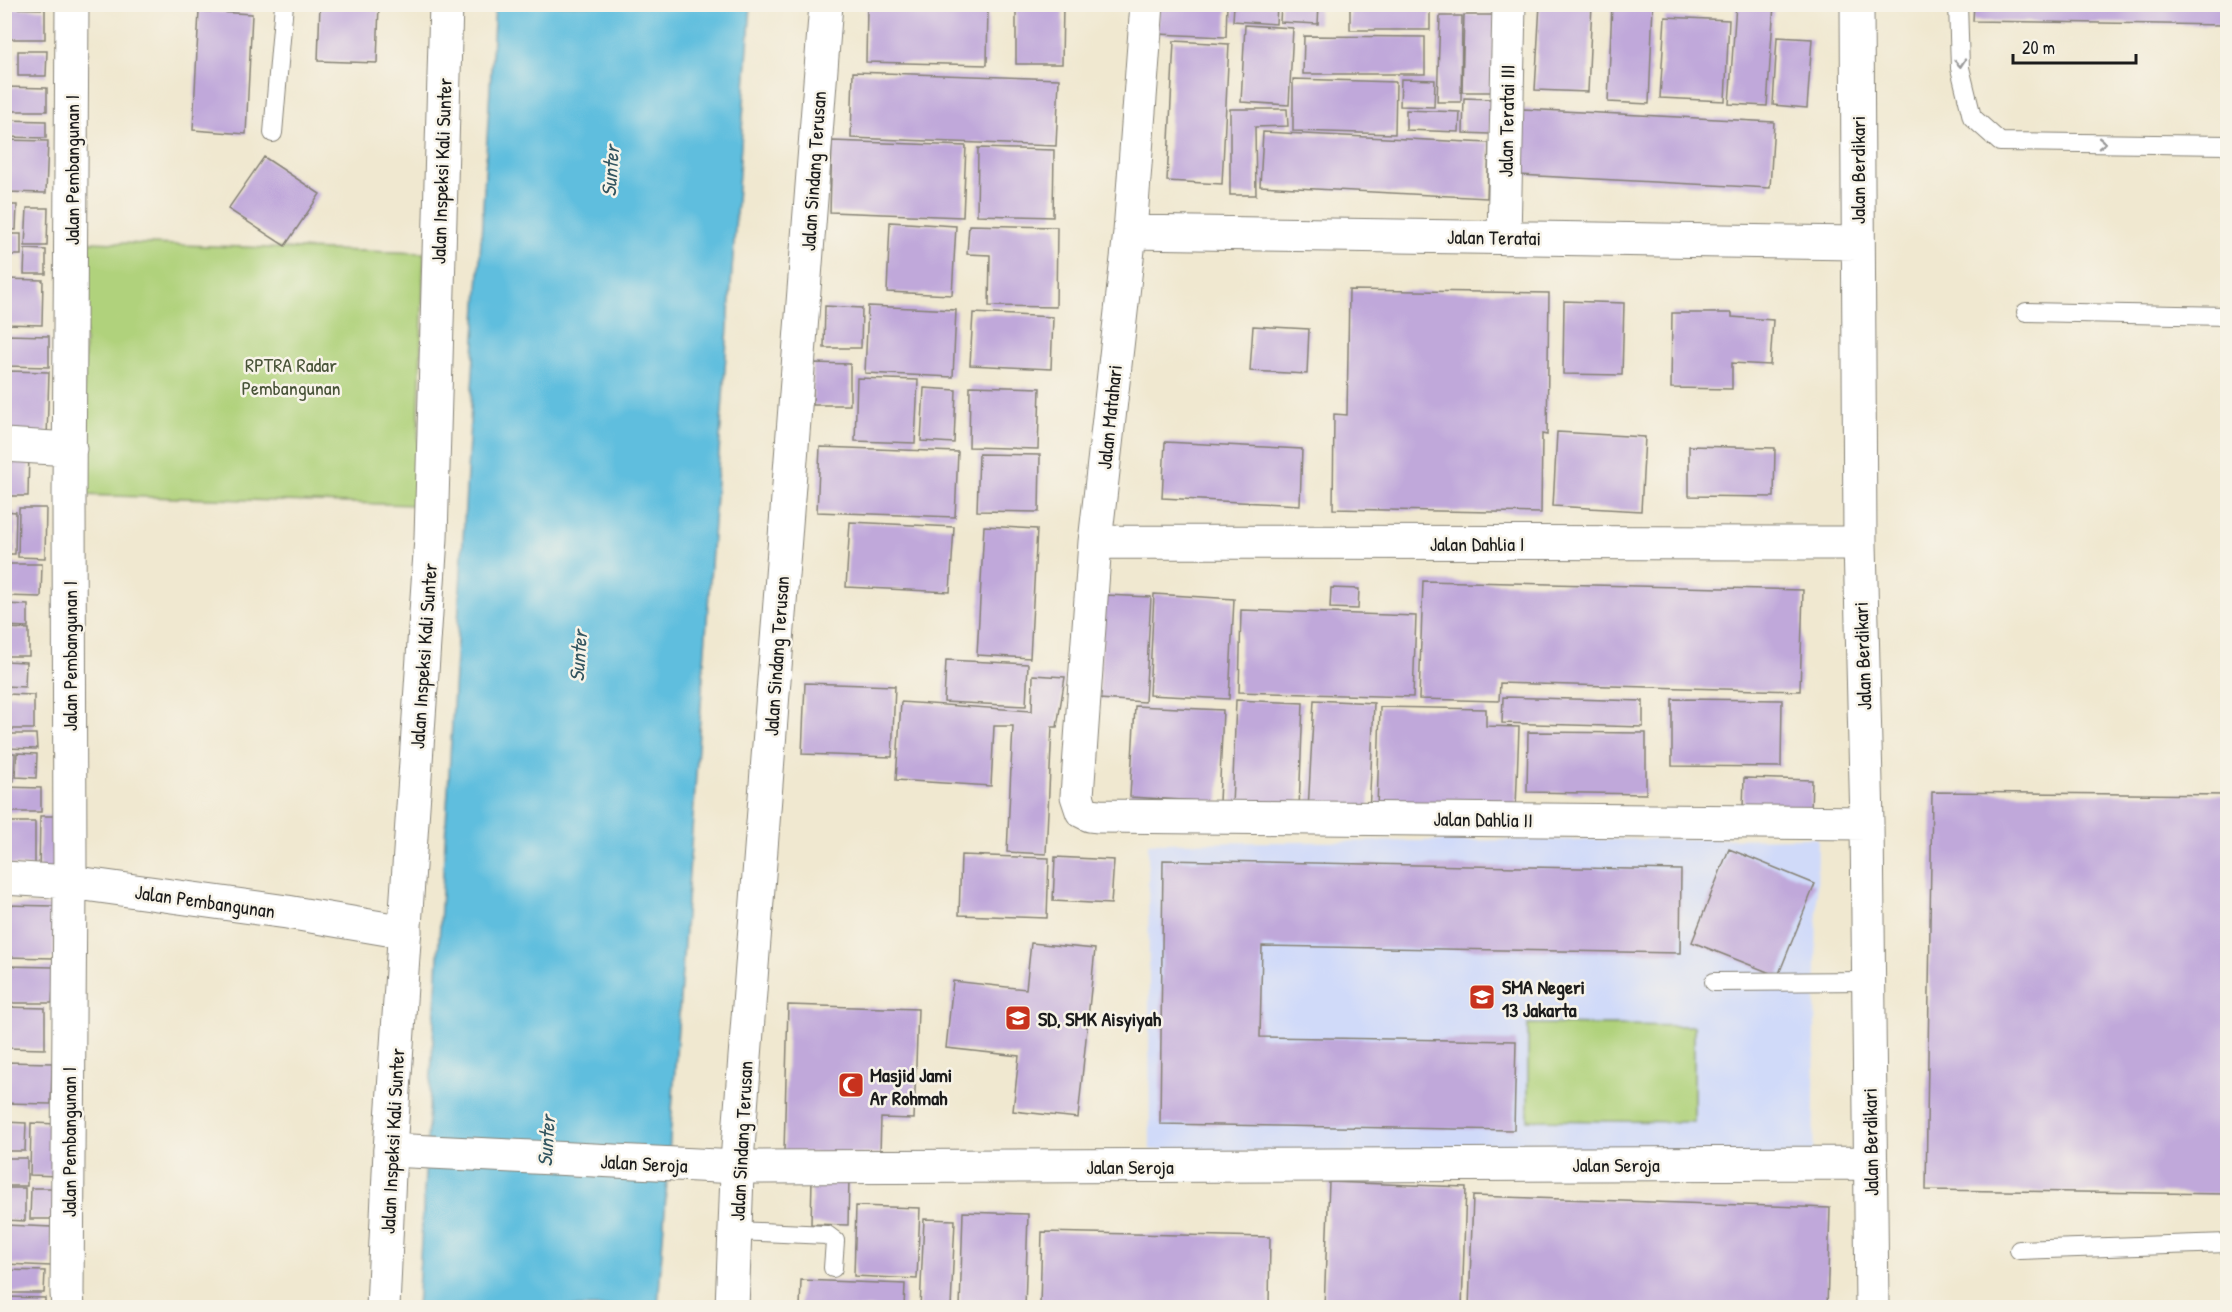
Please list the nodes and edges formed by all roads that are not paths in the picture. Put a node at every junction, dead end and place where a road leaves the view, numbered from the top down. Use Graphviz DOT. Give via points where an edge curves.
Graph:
graph roads {
  1 [pos="72,4"];
  2 [pos="284,4"];
  3 [pos="446,4"];
  4 [pos="826,4"];
  5 [pos="1147,4"];
  6 [pos="1509,4"];
  7 [pos="1857,4"];
  8 [pos="1958,4"];
  9 [pos="273,133"];
  10 [pos="2228,145"];
  11 [pos="1130,232"];
  12 [pos="1504,238"];
  13 [pos="1857,243"];
  14 [pos="2026,312"];
  15 [pos="2228,316"];
  16 [pos="4,445"];
  17 [pos="70,449"];
  18 [pos="1095,542"];
  19 [pos="1860,543"];
  20 [pos="1099,816"];
  21 [pos="1867,823"];
  22 [pos="4,878"];
  23 [pos="70,882"];
  24 [pos="405,932"];
  25 [pos="1868,981"];
  26 [pos="1714,982"];
  27 [pos="405,1150"];
  28 [pos="1871,1163"];
  29 [pos="738,1167"];
  30 [pos="736,1231"];
  31 [pos="2228,1243"];
  32 [pos="2019,1250"];
  33 [pos="833,1268"];
  34 [pos="69,1308"];
  35 [pos="383,1308"];
  36 [pos="732,1308"];
  37 [pos="1872,1308"];
  1 -- 17 [label="street, Jalan Pembangunan I"];
  2 -- 9 [label="lane"];
  3 -- 24 [label="street, Jalan Inspeksi Kali Sunter" via="431,538"];
  4 -- 29 [label="street, Jalan Sindang Terusan"];
  5 -- 11 [label="street, Jalan Matahari"];
  6 -- 12 [label="street, Jalan Teratai III"];
  7 -- 13 [label="street, Jalan Berdikari"];
  8 -- 10 [label="lane, one-way" via="1960,68 1972,117 2000,142"];
  11 -- 12 [label="street, Jalan Teratai"];
  11 -- 18 [label="street, Jalan Matahari"];
  12 -- 13 [label="street, Jalan Teratai"];
  13 -- 19 [label="street, Jalan Berdikari"];
  14 -- 15 [label="lane"];
  16 -- 17 [label="street"];
  17 -- 23 [label="street, Jalan Pembangunan I"];
  18 -- 19 [label="street, Jalan Dahlia I"];
  18 -- 20 [label="street, Jalan Matahari" via="1077,796 1082,811"];
  19 -- 21 [label="street, Jalan Berdikari"];
  20 -- 21 [label="street, Jalan Dahlia II"];
  21 -- 25 [label="street, Jalan Berdikari"];
  22 -- 23 [label="street, Jalan Pembangunan"];
  23 -- 24 [label="street, Jalan Pembangunan"];
  23 -- 34 [label="street, Jalan Pembangunan I"];
  24 -- 27 [label="street, Jalan Inspeksi Kali Sunter"];
  25 -- 26 [label="lane"];
  25 -- 28 [label="street, Jalan Berdikari"];
  27 -- 29 [label="street, Jalan Seroja"];
  27 -- 35 [label="street, Jalan Inspeksi Kali Sunter"];
  28 -- 29 [label="street, Jalan Seroja"];
  28 -- 37 [label="street, Jalan Berdikari"];
  29 -- 30 [label="street, Jalan Sindang Terusan"];
  30 -- 33 [label="lane" via="827,1234 835,1241"];
  30 -- 36 [label="street, Jalan Sindang Terusan"];
  31 -- 32 [label="lane"];
}
